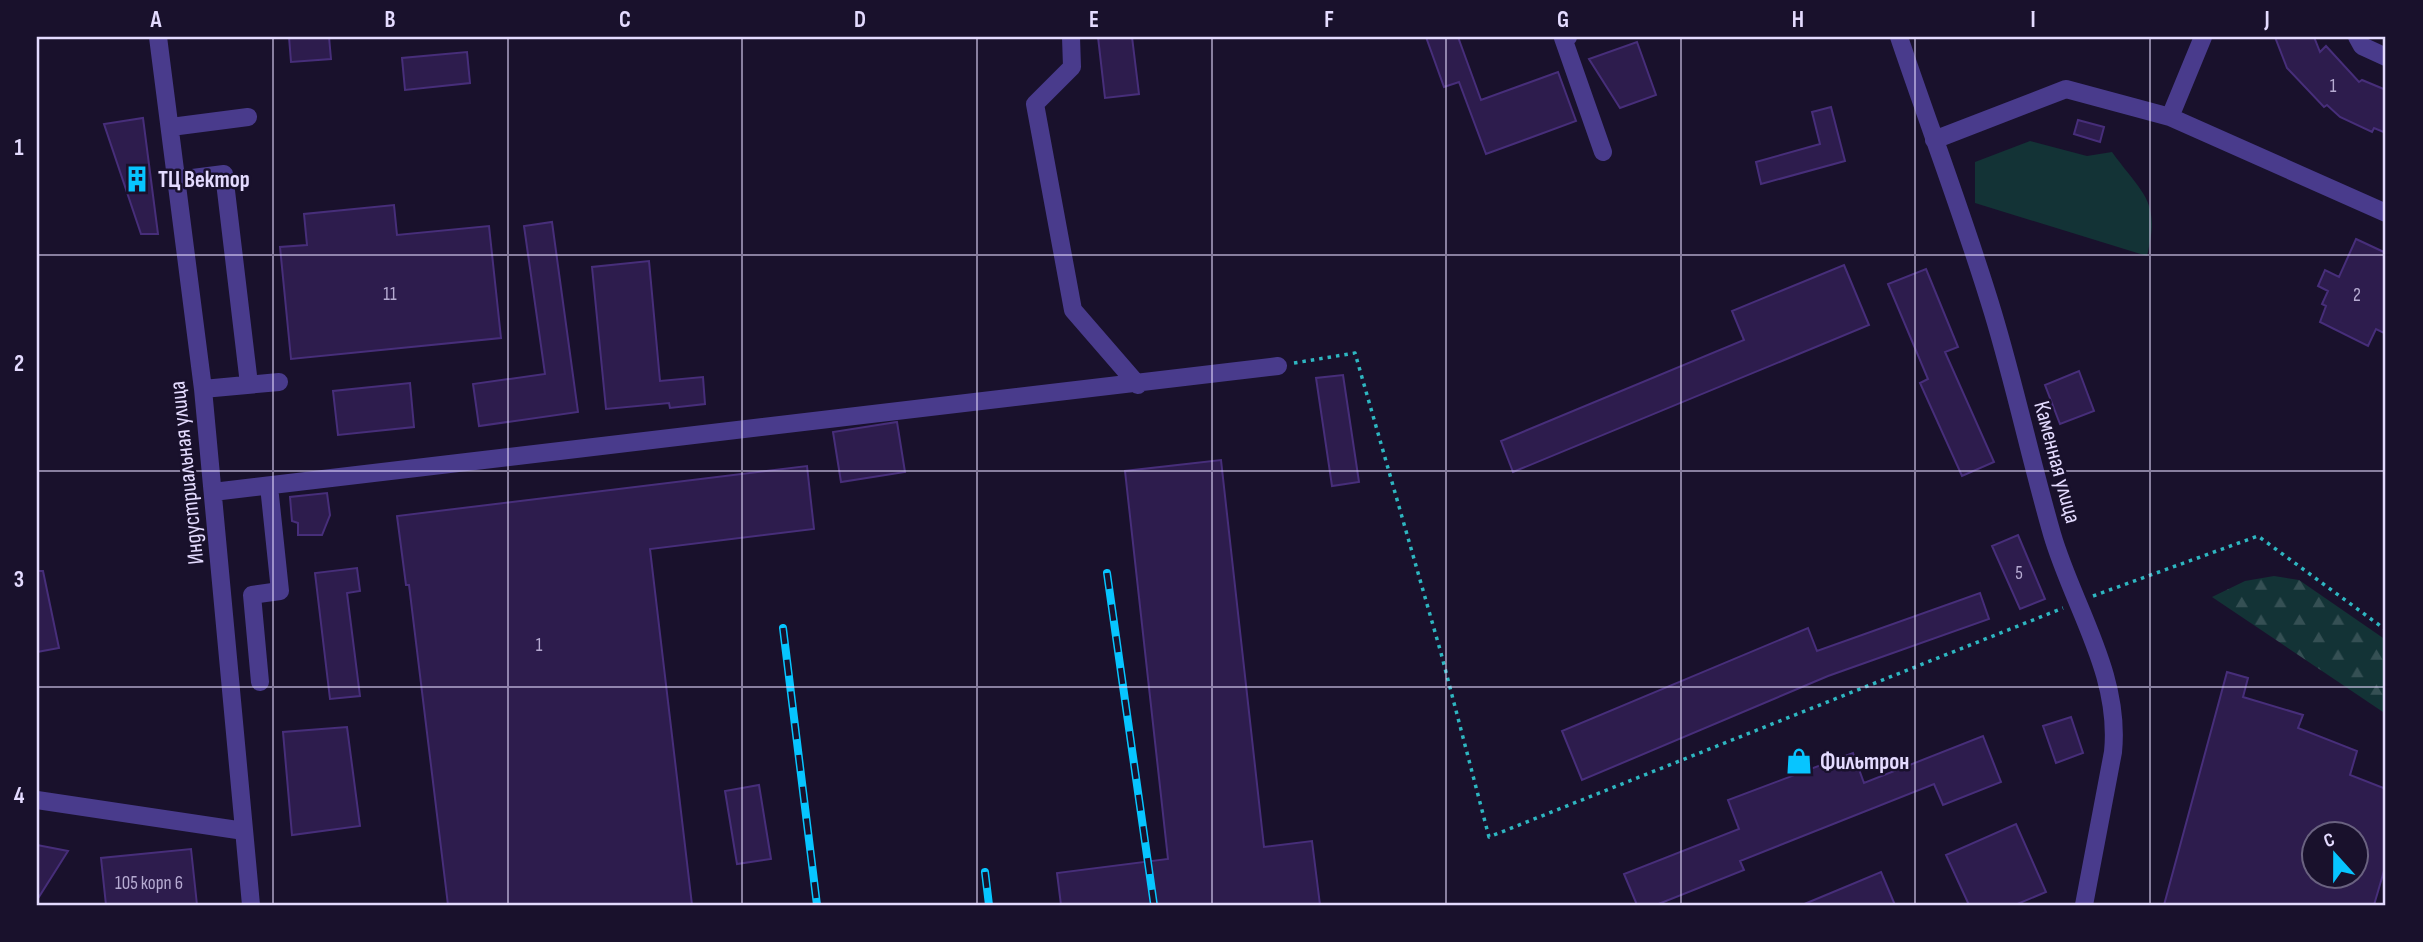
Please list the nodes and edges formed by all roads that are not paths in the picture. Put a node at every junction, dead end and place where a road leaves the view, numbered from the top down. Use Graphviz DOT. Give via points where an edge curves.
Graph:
graph roads {
  1 [pos="158,37"];
  2 [pos="1070,37"];
  3 [pos="1568,37"];
  4 [pos="1899,37"];
  5 [pos="2203,37"];
  6 [pos="2357,37"];
  7 [pos="2386,57"];
  8 [pos="248,117"];
  9 [pos="2170,117"];
  10 [pos="171,127"];
  11 [pos="1934,140"];
  12 [pos="1603,152"];
  13 [pos="177,180"];
  14 [pos="2386,213"];
  15 [pos="1278,366"];
  16 [pos="279,382"];
  17 [pos="249,384"];
  18 [pos="1138,385"];
  19 [pos="203,389"];
  20 [pos="269,486"];
  21 [pos="213,492"];
  22 [pos="260,682"];
  23 [pos="37,800"];
  24 [pos="244,831"];
  25 [pos="251,905"];
  26 [pos="2084,905"];
  1 -- 10 [label="street, Индустриальная улица"];
  2 -- 18 [label="street" via="1072,67 1035,104 1073,310"];
  3 -- 12 [label="street" via="1563,38"];
  4 -- 11 [label="street, Каменная улица"];
  5 -- 9 [label="street"];
  6 -- 7 [label="street" via="2362,46"];
  8 -- 10 [label="street"];
  9 -- 11 [label="street" via="2066,89"];
  9 -- 14 [label="street"];
  10 -- 13 [label="street, Индустриальная улица"];
  11 -- 26 [label="street, Каменная улица" via="1993,312 2052,537 2098,653 2115,736"];
  13 -- 17 [label="street" via="224,174"];
  13 -- 19 [label="street, Индустриальная улица"];
  15 -- 18 [label="street"];
  16 -- 17 [label="street"];
  17 -- 19 [label="street"];
  18 -- 20 [label="street" via="727,429"];
  19 -- 21 [label="street, Индустриальная улица"];
  20 -- 21 [label="street"];
  20 -- 22 [label="street" via="281,591 252,595"];
  21 -- 24 [label="street, Индустриальная улица"];
  23 -- 24 [label="street"];
  24 -- 25 [label="street, Индустриальная улица"];
}
